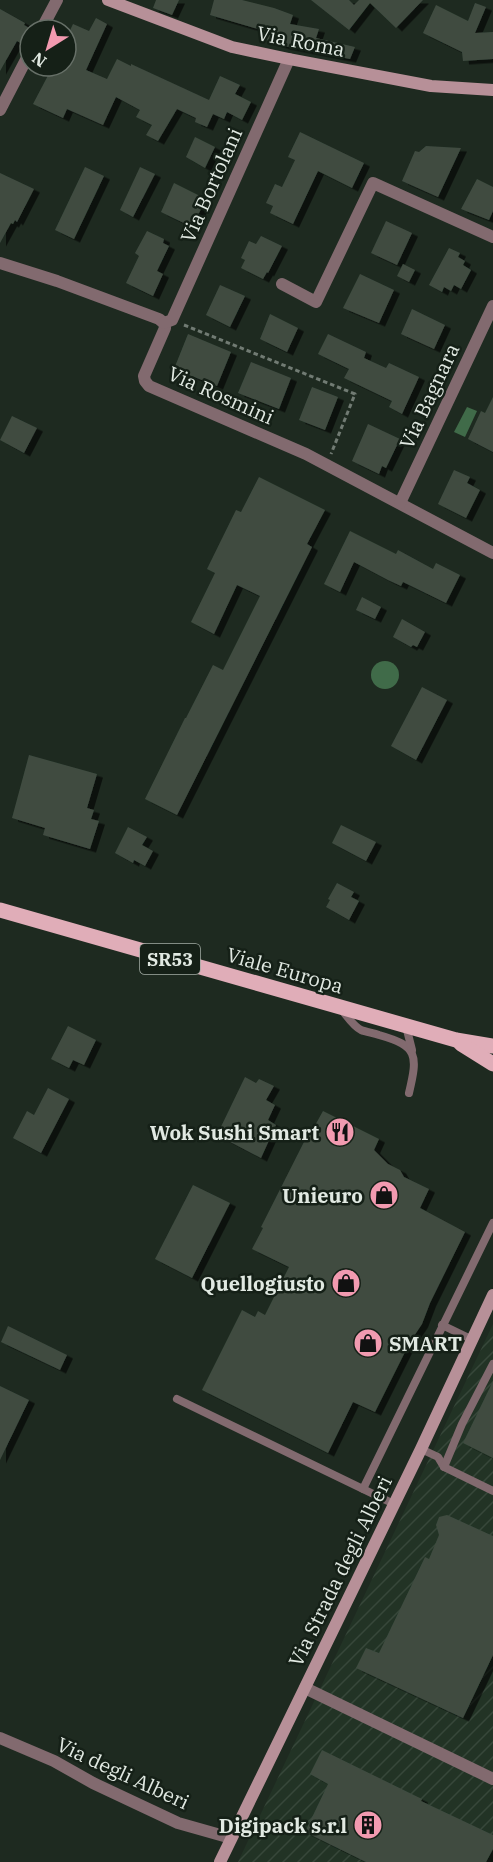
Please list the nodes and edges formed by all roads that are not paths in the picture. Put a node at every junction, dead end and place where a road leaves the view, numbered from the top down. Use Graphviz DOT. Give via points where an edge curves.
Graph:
graph roads {
  1 [pos="57,0"];
  2 [pos="108,0"];
  3 [pos="47,18"];
  4 [pos="289,59"];
  5 [pos="18,75"];
  6 [pos="493,90"];
  7 [pos="0,110"];
  8 [pos="493,237"];
  9 [pos="0,263"];
  10 [pos="282,284"];
  11 [pos="493,306"];
  12 [pos="168,322"];
  13 [pos="400,503"];
  14 [pos="493,553"];
  15 [pos="0,910"];
  16 [pos="340,1008"];
  17 [pos="406,1026"];
  18 [pos="456,1040"];
  19 [pos="493,1046"];
  20 [pos="493,1064"];
  21 [pos="493,1223"];
  22 [pos="493,1295"];
  23 [pos="442,1325"];
  24 [pos="473,1340"];
  25 [pos="493,1364"];
  26 [pos="177,1399"];
  27 [pos="421,1449"];
  28 [pos="444,1467"];
  29 [pos="363,1489"];
  30 [pos="493,1491"];
  31 [pos="394,1504"];
  32 [pos="304,1688"];
  33 [pos="0,1738"];
  34 [pos="493,1779"];
  35 [pos="231,1838"];
  36 [pos="220,1862"];
  1 -- 3 [label="street"];
  2 -- 4 [label="main road, Via Roma" via="232,47"];
  4 -- 6 [label="main road, Via Roma" via="431,86"];
  4 -- 12 [label="street, Via Bortolani"];
  5 -- 7 [label="street"];
  8 -- 10 [label="street" via="373,183 316,302"];
  9 -- 12 [label="street"];
  11 -- 13 [label="street, Via Bagnara"];
  12 -- 13 [label="street, Via Rosmini" via="144,376 149,386 306,454"];
  13 -- 14 [label="street, Via Rosmini"];
  15 -- 16 [label="main road, Viale Europa / SR53"];
  16 -- 17 [label="main road, Viale Europa / SR53"];
  16 -- 17 [label="lane" via="359,1029 409,1048 414,1060 409,1093 417,1084 417,1071"];
  17 -- 18 [label="main road, Viale Europa / SR53"];
  18 -- 19 [label="main road, Viale Europa / SR53"];
  18 -- 20 [label="main road, Viale Europa / SR53"];
  21 -- 23 [label="lane"];
  22 -- 24 [label="main road, Via Strada degli Alberi"];
  23 -- 24 [label="lane"];
  23 -- 29 [label="lane"];
  24 -- 27 [label="main road, Via Strada degli Alberi"];
  25 -- 28 [label="lane"];
  26 -- 29 [label="lane"];
  27 -- 28 [label="lane" via="438,1457"];
  27 -- 31 [label="main road, Via Strada degli Alberi"];
  28 -- 30 [label="lane"];
  29 -- 31 [label="lane"];
  31 -- 32 [label="main road, Via Strada degli Alberi"];
  32 -- 34 [label="street"];
  32 -- 35 [label="main road, Via Strada degli Alberi"];
  33 -- 35 [label="street, Via degli Alberi" via="178,1823"];
  35 -- 36 [label="main road, Via Strada degli Alberi"];
}
